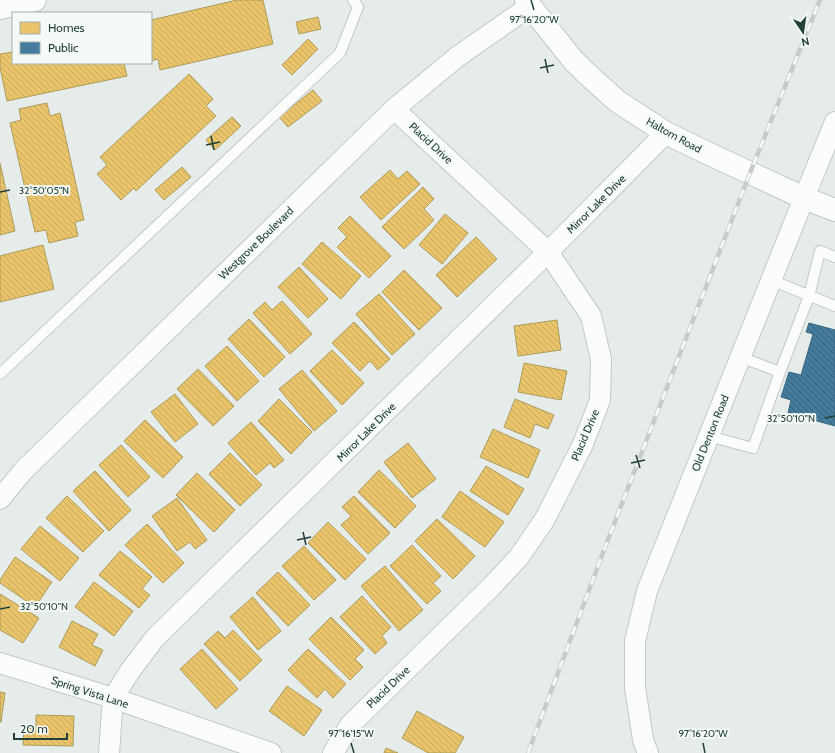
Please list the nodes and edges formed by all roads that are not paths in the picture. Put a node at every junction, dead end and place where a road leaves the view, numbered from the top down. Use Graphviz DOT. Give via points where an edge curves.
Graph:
graph roads {
  1 [pos="35,0"];
  2 [pos="354,0"];
  3 [pos="528,3"];
  4 [pos="0,8"];
  5 [pos="394,109"];
  6 [pos="835,122"];
  7 [pos="666,133"];
  8 [pos="804,198"];
  9 [pos="835,210"];
  10 [pos="548,252"];
  11 [pos="835,257"];
  12 [pos="771,280"];
  13 [pos="809,296"];
  14 [pos="835,306"];
  15 [pos="740,357"];
  16 [pos="780,372"];
  17 [pos="0,374"];
  18 [pos="708,436"];
  19 [pos="0,499"];
  20 [pos="0,663"];
  21 [pos="113,698"];
  22 [pos="109,753"];
  23 [pos="271,753"];
  24 [pos="333,753"];
  25 [pos="648,753"];
  1 -- 4 [label="main road"];
  2 -- 17 [label="lane" via="358,7 340,53"];
  3 -- 5 [label="street, Westgrove Boulevard"];
  3 -- 7 [label="main road, Haltom Road" via="585,72 617,101"];
  5 -- 10 [label="street, Placid Drive"];
  5 -- 19 [label="street, Westgrove Boulevard" via="23,471"];
  6 -- 8 [label="street, Old Denton Road"];
  7 -- 8 [label="main road, Haltom Road"];
  7 -- 10 [label="street, Mirror Lake Drive"];
  8 -- 9 [label="main road, Haltom Road"];
  8 -- 12 [label="street, Old Denton Road"];
  10 -- 21 [label="street, Mirror Lake Drive" via="155,638"];
  10 -- 24 [label="street, Placid Drive" via="591,316 601,359 600,400 583,444 545,519 519,557 350,725"];
  11 -- 13 [label="lane" via="820,251"];
  12 -- 13 [label="lane"];
  12 -- 15 [label="street, Old Denton Road"];
  13 -- 14 [label="lane"];
  13 -- 16 [label="lane"];
  15 -- 16 [label="lane"];
  15 -- 18 [label="street, Old Denton Road"];
  16 -- 18 [label="lane" via="753,448"];
  18 -- 25 [label="street, Old Denton Road" via="647,591 635,641 635,686 643,740"];
  20 -- 21 [label="street, Spring Vista Lane"];
  21 -- 22 [label="street, Mirror Lake Drive"];
  21 -- 23 [label="street, Spring Vista Lane"];
}
